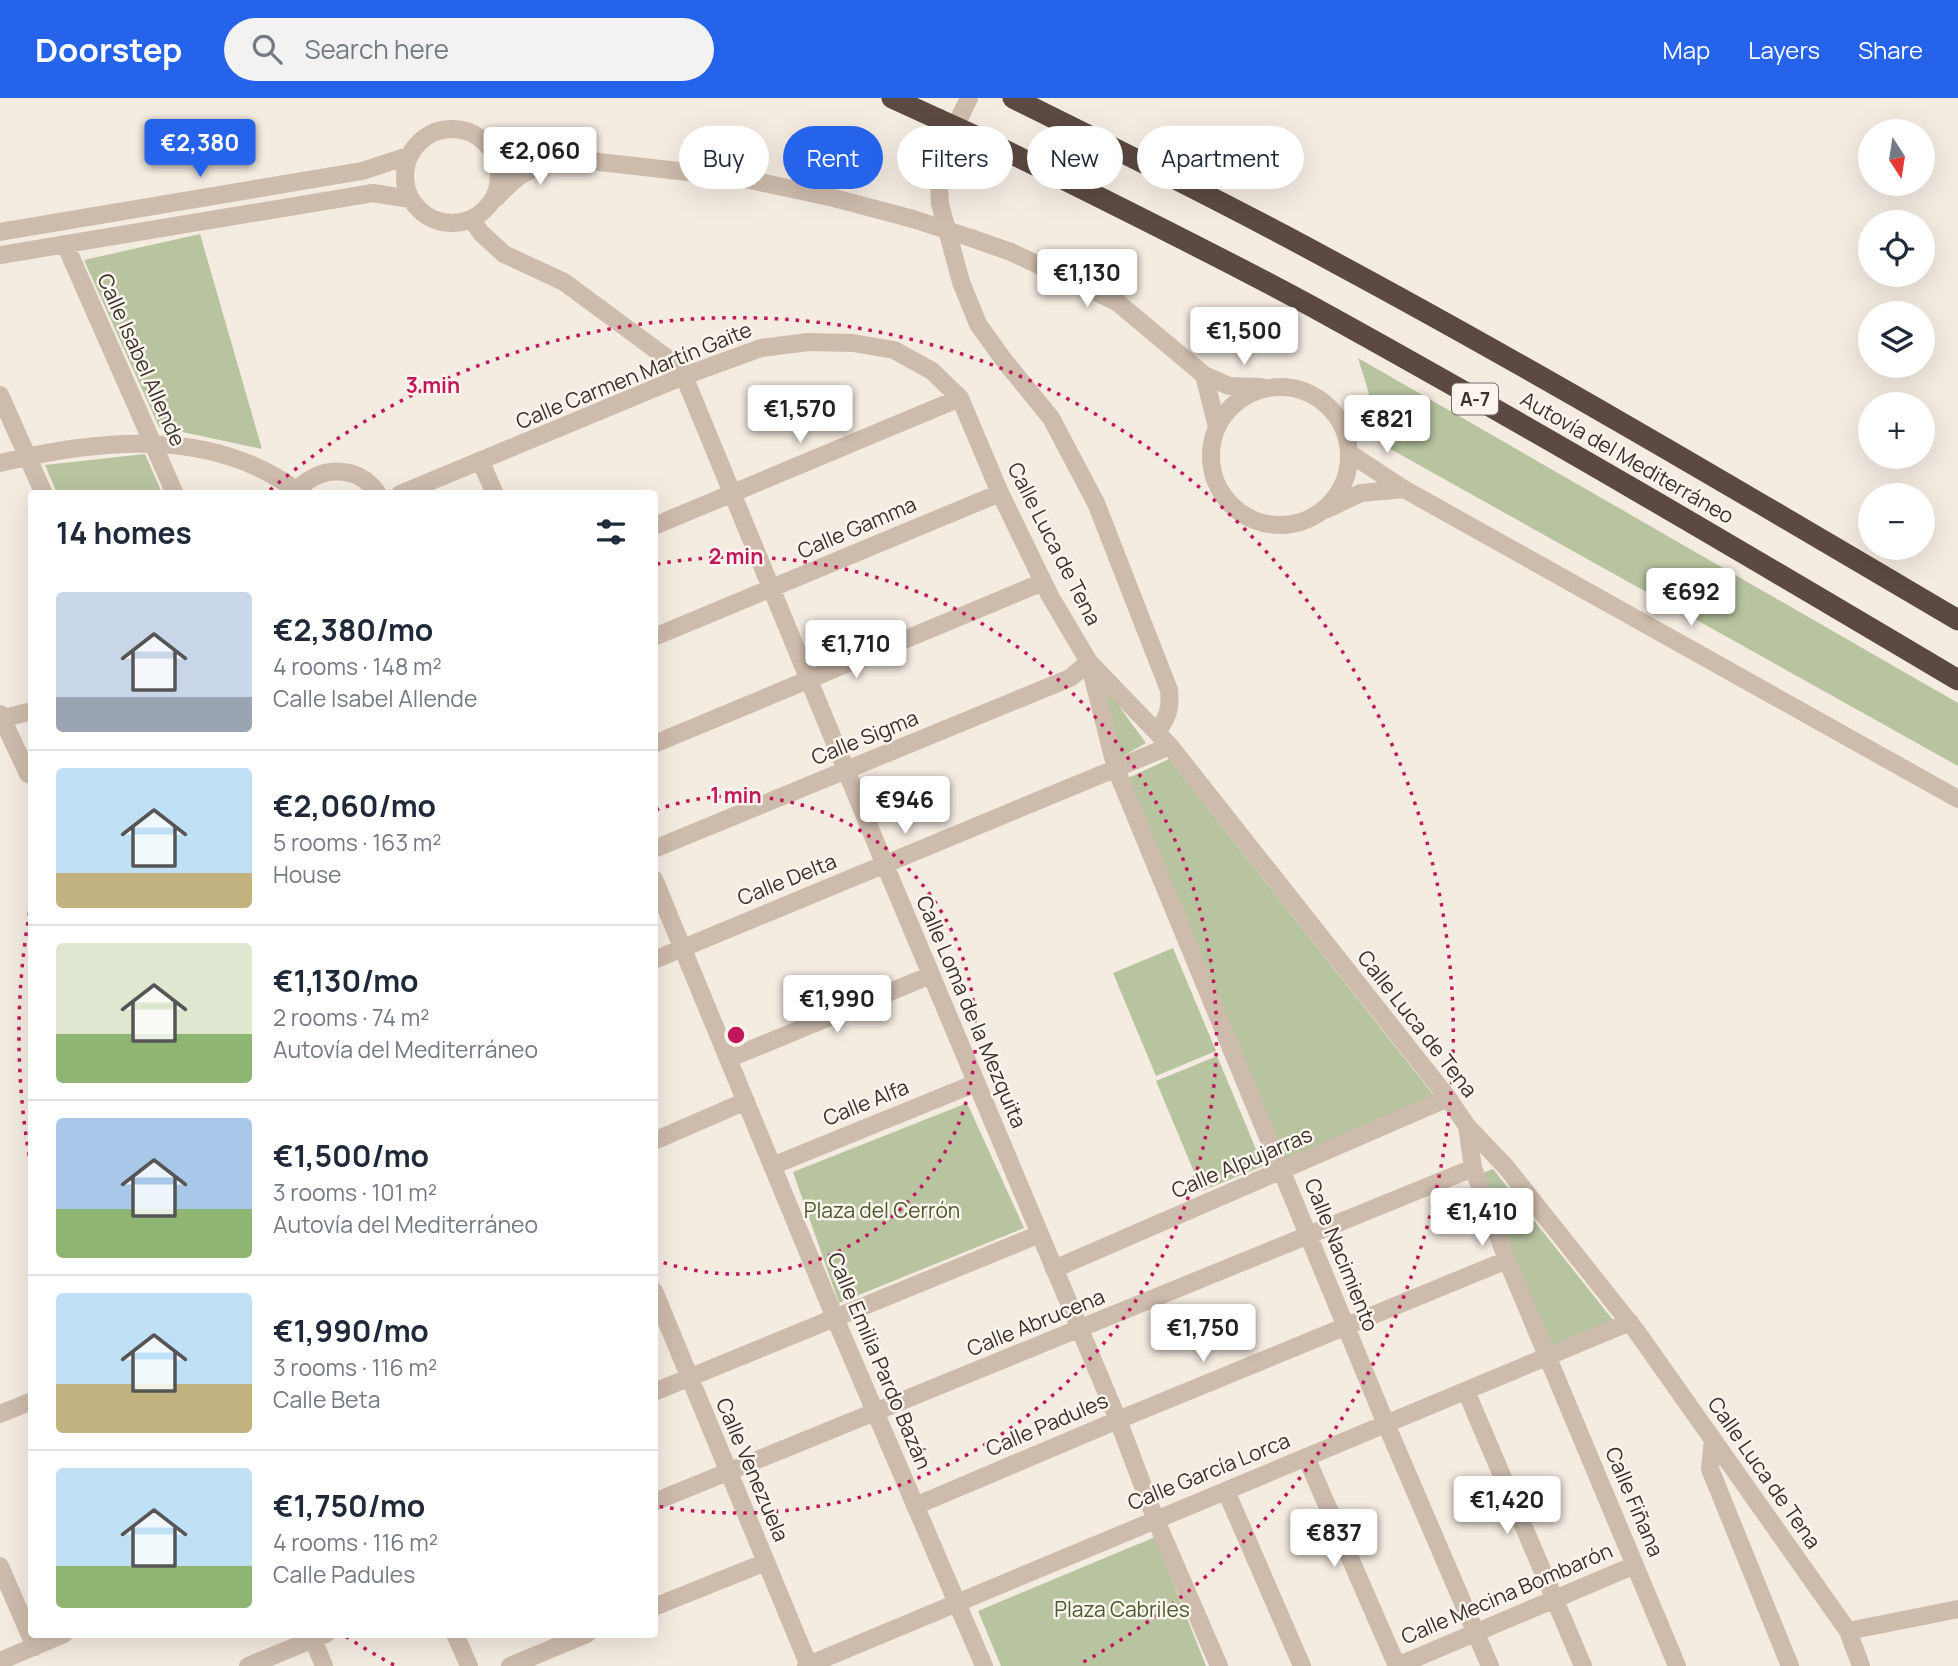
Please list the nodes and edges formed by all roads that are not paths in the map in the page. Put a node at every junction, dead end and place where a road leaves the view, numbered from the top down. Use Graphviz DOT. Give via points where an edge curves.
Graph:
graph roads {
  1 [pos="892,98"];
  2 [pos="969,98"];
  3 [pos="1013,98"];
  4 [pos="493,150"];
  5 [pos="408,156"];
  6 [pos="580,161"];
  7 [pos="410,199"];
  8 [pos="493,201"];
  9 [pos="472,220"];
  10 [pos="0,232"];
  11 [pos="65,244"];
  12 [pos="0,255"];
  13 [pos="1204,375"];
  14 [pos="684,376"];
  15 [pos="1279,387"];
  16 [pos="0,395"];
  17 [pos="960,398"];
  18 [pos="1217,427"];
  19 [pos="153,444"];
  20 [pos="1349,453"];
  21 [pos="27,457"];
  22 [pos="481,461"];
  23 [pos="0,463"];
  24 [pos="1404,489"];
  25 [pos="42,490"];
  26 [pos="173,490"];
  27 [pos="293,490"];
  28 [pos="297,490"];
  29 [pos="376,490"];
  30 [pos="410,490"];
  31 [pos="493,490"];
  32 [pos="1000,493"];
  33 [pos="733,495"];
  34 [pos="1322,511"];
  35 [pos="658,524"];
  36 [pos="1043,582"];
  37 [pos="771,589"];
  38 [pos="1958,620"];
  39 [pos="658,635"];
  40 [pos="1089,662"];
  41 [pos="808,679"];
  42 [pos="1958,680"];
  43 [pos="28,712"];
  44 [pos="1,717"];
  45 [pos="1157,732"];
  46 [pos="658,742"];
  47 [pos="1170,746"];
  48 [pos="1116,769"];
  49 [pos="846,771"];
  50 [pos="28,774"];
  51 [pos="1958,799"];
  52 [pos="658,847"];
  53 [pos="885,865"];
  54 [pos="658,889"];
  55 [pos="683,948"];
  56 [pos="658,958"];
  57 [pos="931,975"];
  58 [pos="728,1059"];
  59 [pos="976,1083"];
  60 [pos="1448,1098"];
  61 [pos="746,1101"];
  62 [pos="1467,1126"];
  63 [pos="658,1139"];
  64 [pos="772,1166"];
  65 [pos="1473,1168"];
  66 [pos="1282,1170"];
  67 [pos="1040,1234"];
  68 [pos="1309,1236"];
  69 [pos="1507,1261"];
  70 [pos="1054,1269"];
  71 [pos="658,1301"];
  72 [pos="835,1318"];
  73 [pos="1630,1322"];
  74 [pos="1346,1327"];
  75 [pos="1080,1329"];
  76 [pos="1547,1357"];
  77 [pos="689,1378"];
  78 [pos="658,1390"];
  79 [pos="1466,1391"];
  80 [pos="28,1403"];
  81 [pos="875,1412"];
  82 [pos="0,1414"];
  83 [pos="1118,1420"];
  84 [pos="1386,1424"];
  85 [pos="1713,1439"];
  86 [pos="1307,1457"];
  87 [pos="728,1472"];
  88 [pos="1226,1491"];
  89 [pos="658,1500"];
  90 [pos="915,1506"];
  91 [pos="1155,1518"];
  92 [pos="766,1562"];
  93 [pos="1636,1565"];
  94 [pos="0,1566"];
  95 [pos="1555,1599"];
  96 [pos="957,1604"];
  97 [pos="658,1605"];
  98 [pos="1958,1609"];
  99 [pos="1848,1631"];
  100 [pos="28,1633"];
  101 [pos="1476,1633"];
  102 [pos="30,1638"];
  103 [pos="55,1638"];
  104 [pos="311,1638"];
  105 [pos="317,1638"];
  106 [pos="456,1638"];
  107 [pos="577,1638"];
  108 [pos="34,1647"];
  109 [pos="0,1661"];
  110 [pos="248,1666"];
  111 [pos="324,1666"];
  112 [pos="469,1666"];
  113 [pos="510,1666"];
  114 [pos="808,1666"];
  115 [pos="984,1666"];
  116 [pos="1219,1666"];
  117 [pos="1302,1666"];
  118 [pos="1397,1666"];
  119 [pos="1490,1666"];
  120 [pos="1583,1666"];
  121 [pos="1678,1666"];
  122 [pos="1790,1666"];
  123 [pos="1861,1666"];
  1 -- 42 [label="highway, Autovía del Mediterráneo / A-7, bridge" via="1310,306"];
  2 -- 45 [label="street" via="938,172 940,204 961,282 978,324 1051,418 1096,503 1170,690 1171,706"];
  3 -- 38 [label="highway, Autovía del Mediterráneo / A-7" via="1335,262"];
  4 -- 5 [label="street" via="474,133 449,128 425,137"];
  4 -- 6 [label="street"];
  4 -- 8 [label="street" via="500,175"];
  5 -- 7 [label="street" via="404,177"];
  5 -- 10 [label="street" via="362,171"];
  6 -- 8 [label="street" via="544,165 519,174"];
  6 -- 13 [label="street, bridge" via="741,178 834,198 971,237 1117,302"];
  7 -- 9 [label="street" via="421,213 437,221 455,224"];
  7 -- 11 [label="street" via="373,193"];
  8 -- 9 [label="street"];
  9 -- 14 [label="street" via="504,254 564,282 667,358"];
  11 -- 12 [label="street"];
  11 -- 19 [label="street, Calle Isabel Allende"];
  13 -- 15 [label="street" via="1229,386"];
  13 -- 18 [label="street"];
  14 -- 17 [label="street, Calle Carmen Martín Gaite" via="761,348 853,343 894,350 932,371"];
  14 -- 22 [label="street, Calle Carmen Martín Gaite"];
  14 -- 33 [label="street, Calle Loma de la Mezquita"];
  15 -- 18 [label="street" via="1242,398"];
  15 -- 20 [label="street" via="1319,399 1335,414"];
  16 -- 21 [label="street"];
  17 -- 32 [label="street, Calle Luca de Tena"];
  17 -- 33 [label="street"];
  18 -- 34 [label="street" via="1210,449 1212,472 1221,493 1236,510 1256,521 1279,525 1301,522"];
  19 -- 21 [label="street" via="81,447"];
  19 -- 26 [label="street, Calle Isabel Allende"];
  19 -- 27 [label="street" via="181,444 243,461"];
  20 -- 24 [label="street"];
  20 -- 34 [label="street" via="1337,495"];
  21 -- 23 [label="street"];
  21 -- 25 [label="street"];
  22 -- 30 [label="street, Calle Carmen Martín Gaite"];
  22 -- 31 [label="street"];
  24 -- 34 [label="street" via="1361,493"];
  24 -- 51 [label="street"];
  28 -- 29 [label="street" via="309,478 342,471 359,476"];
  32 -- 36 [label="street, Calle Luca de Tena"];
  32 -- 37 [label="street, Calle Gamma"];
  33 -- 35 [label="street"];
  33 -- 37 [label="street, Calle Loma de la Mezquita"];
  36 -- 40 [label="street, Calle Luca de Tena"];
  36 -- 41 [label="street"];
  37 -- 39 [label="street, Calle Gamma"];
  37 -- 41 [label="street, Calle Loma de la Mezquita"];
  40 -- 45 [label="street, Calle Luca de Tena"];
  40 -- 48 [label="street, Calle Nacimiento"];
  40 -- 49 [label="street, Calle Sigma" via="1070,678"];
  41 -- 46 [label="street"];
  41 -- 49 [label="street, Calle Loma de la Mezquita"];
  43 -- 44 [label="street"];
  44 -- 50 [label="street"];
  45 -- 47 [label="street, Calle Luca de Tena"];
  47 -- 48 [label="street, Calle Delta"];
  47 -- 60 [label="street, Calle Luca de Tena"];
  48 -- 53 [label="street, Calle Delta"];
  48 -- 66 [label="street, Calle Nacimiento"];
  49 -- 52 [label="street, Calle Sigma"];
  49 -- 53 [label="street, Calle Loma de la Mezquita"];
  53 -- 55 [label="street, Calle Delta"];
  53 -- 57 [label="street, Calle Loma de la Mezquita"];
  54 -- 55 [label="street, Calle Emilia Pardo Bazán"];
  55 -- 56 [label="street, Calle Delta"];
  55 -- 58 [label="street, Calle Emilia Pardo Bazán"];
  57 -- 58 [label="street"];
  57 -- 59 [label="street, Calle Loma de la Mezquita"];
  58 -- 61 [label="street, Calle Emilia Pardo Bazán"];
  59 -- 64 [label="street, Calle Alfa"];
  59 -- 67 [label="street, Calle Loma de la Mezquita"];
  60 -- 62 [label="street, Calle Luca de Tena"];
  60 -- 66 [label="street, Calle Alpujarras"];
  61 -- 63 [label="street"];
  61 -- 64 [label="street, Calle Emilia Pardo Bazán"];
  62 -- 65 [label="street, Calle Fiñana"];
  62 -- 73 [label="street, Calle Luca de Tena" via="1506,1167"];
  64 -- 72 [label="street, Calle Emilia Pardo Bazán"];
  65 -- 68 [label="street, Calle Abrucena"];
  65 -- 69 [label="street, Calle Fiñana"];
  66 -- 68 [label="street, Calle Nacimiento"];
  66 -- 70 [label="street, Calle Alpujarras"];
  67 -- 70 [label="street, Calle Loma de la Mezquita"];
  67 -- 72 [label="street"];
  68 -- 74 [label="street, Calle Nacimiento"];
  68 -- 75 [label="street, Calle Abrucena"];
  69 -- 74 [label="street, Calle Padules"];
  69 -- 76 [label="street, Calle Fiñana"];
  70 -- 75 [label="street, Calle Loma de la Mezquita"];
  71 -- 77 [label="street, Calle Venezuela"];
  72 -- 77 [label="street"];
  72 -- 81 [label="street, Calle Emilia Pardo Bazán"];
  73 -- 76 [label="street, Calle García Lorca"];
  73 -- 85 [label="street, Calle Luca de Tena"];
  74 -- 83 [label="street, Calle Padules"];
  74 -- 84 [label="street, Calle Nacimiento"];
  75 -- 81 [label="street, Calle Abrucena"];
  75 -- 83 [label="street, Calle Loma de la Mezquita"];
  76 -- 79 [label="street, Calle García Lorca"];
  76 -- 93 [label="street, Calle Fiñana"];
  77 -- 78 [label="street"];
  77 -- 87 [label="street, Calle Venezuela"];
  79 -- 84 [label="street, Calle García Lorca"];
  79 -- 95 [label="street"];
  80 -- 82 [label="street"];
  81 -- 87 [label="street, Calle Abrucena"];
  81 -- 90 [label="street, Calle Emilia Pardo Bazán"];
  83 -- 90 [label="street, Calle Padules"];
  83 -- 91 [label="street, Calle Loma de la Mezquita"];
  84 -- 86 [label="street, Calle García Lorca"];
  84 -- 101 [label="street, Calle Nacimiento"];
  85 -- 99 [label="street, Calle Luca de Tena"];
  85 -- 122 [label="street" via="1710,1469"];
  86 -- 88 [label="street, Calle García Lorca"];
  86 -- 118 [label="street"];
  87 -- 89 [label="street, Calle Abrucena"];
  87 -- 92 [label="street, Calle Venezuela"];
  88 -- 91 [label="street, Calle García Lorca"];
  88 -- 117 [label="street"];
  90 -- 96 [label="street, Calle Emilia Pardo Bazán"];
  91 -- 96 [label="street, Calle García Lorca"];
  91 -- 116 [label="street, Calle Loma de la Mezquita"];
  92 -- 97 [label="street"];
  92 -- 114 [label="street, Calle Venezuela"];
  93 -- 95 [label="street, Calle Mecina Bombarón"];
  93 -- 121 [label="street, Calle Fiñana"];
  94 -- 100 [label="street"];
  95 -- 101 [label="street, Calle Mecina Bombarón"];
  95 -- 120 [label="street"];
  96 -- 114 [label="street, Calle García Lorca"];
  96 -- 115 [label="street, Calle Emilia Pardo Bazán"];
  98 -- 99 [label="street"];
  99 -- 123 [label="street, Calle Luca de Tena"];
  101 -- 118 [label="street, Calle Mecina Bombarón"];
  101 -- 119 [label="street, Calle Nacimiento"];
  102 -- 108 [label="street"];
  103 -- 108 [label="street"];
  104 -- 110 [label="street"];
  105 -- 111 [label="street"];
  106 -- 112 [label="street"];
  107 -- 113 [label="street"];
  108 -- 109 [label="street"];
}
